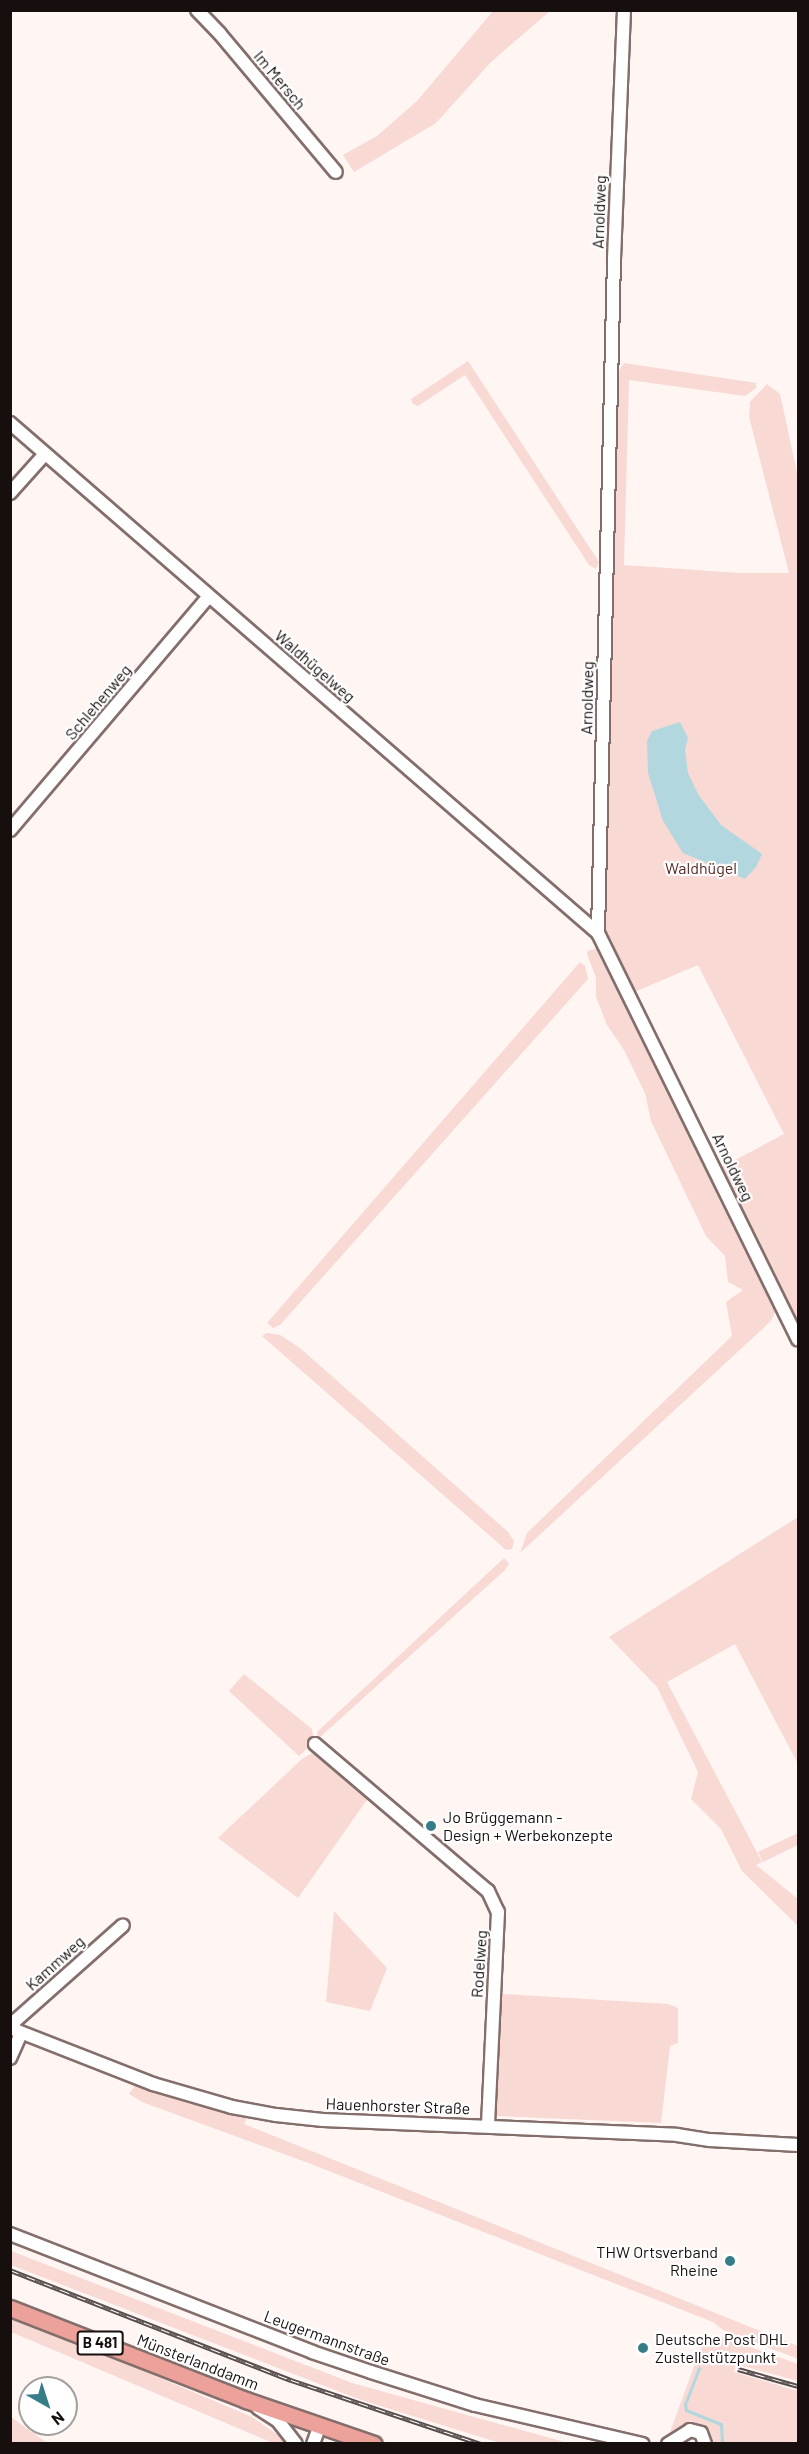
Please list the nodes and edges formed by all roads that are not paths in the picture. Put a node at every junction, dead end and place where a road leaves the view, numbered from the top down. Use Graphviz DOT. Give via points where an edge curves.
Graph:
graph roads {
  1 [pos="197,10"];
  2 [pos="624,10"];
  3 [pos="336,172"];
  4 [pos="10,423"];
  5 [pos="45,454"];
  6 [pos="10,494"];
  7 [pos="209,596"];
  8 [pos="10,830"];
  9 [pos="597,933"];
  10 [pos="798,1340"];
  11 [pos="315,1744"];
  12 [pos="123,1925"];
  13 [pos="14,2030"];
  14 [pos="10,2058"];
  15 [pos="488,2125"];
  16 [pos="798,2145"];
  17 [pos="10,2234"];
  18 [pos="10,2308"];
  19 [pos="246,2400"];
  20 [pos="320,2426"];
  21 [pos="296,2444"];
  22 [pos="313,2444"];
  23 [pos="374,2444"];
  24 [pos="643,2444"];
  25 [pos="668,2444"];
  26 [pos="705,2444"];
  1 -- 3 [label="street, Im Mersch"];
  2 -- 9 [label="street, Arnoldweg"];
  4 -- 5 [label="street, Waldhügelweg"];
  5 -- 6 [label="street"];
  5 -- 7 [label="street, Waldhügelweg"];
  7 -- 8 [label="street, Schlehenweg"];
  7 -- 9 [label="street, Waldhügelweg"];
  9 -- 10 [label="street, Arnoldweg"];
  11 -- 15 [label="street, Rodelweg" via="488,1891 498,1912"];
  12 -- 13 [label="street, Kammweg" via="15,2021"];
  13 -- 14 [label="street"];
  13 -- 15 [label="street, Hauenhorster Straße" via="153,2084 232,2107 322,2120"];
  15 -- 16 [label="street, Hauenhorster Straße"];
  17 -- 24 [label="street, Leugermannstraße" via="371,2372 476,2405"];
  18 -- 19 [label="main road, Münsterlanddamm / B 481"];
  19 -- 20 [label="main road, Münsterlanddamm / B 481"];
  19 -- 21 [label="street" via="278,2421"];
  20 -- 22 [label="street"];
  20 -- 23 [label="main road, Münsterlanddamm / B 481"];
  25 -- 26 [label="street" via="690,2430 701,2433"];
}
